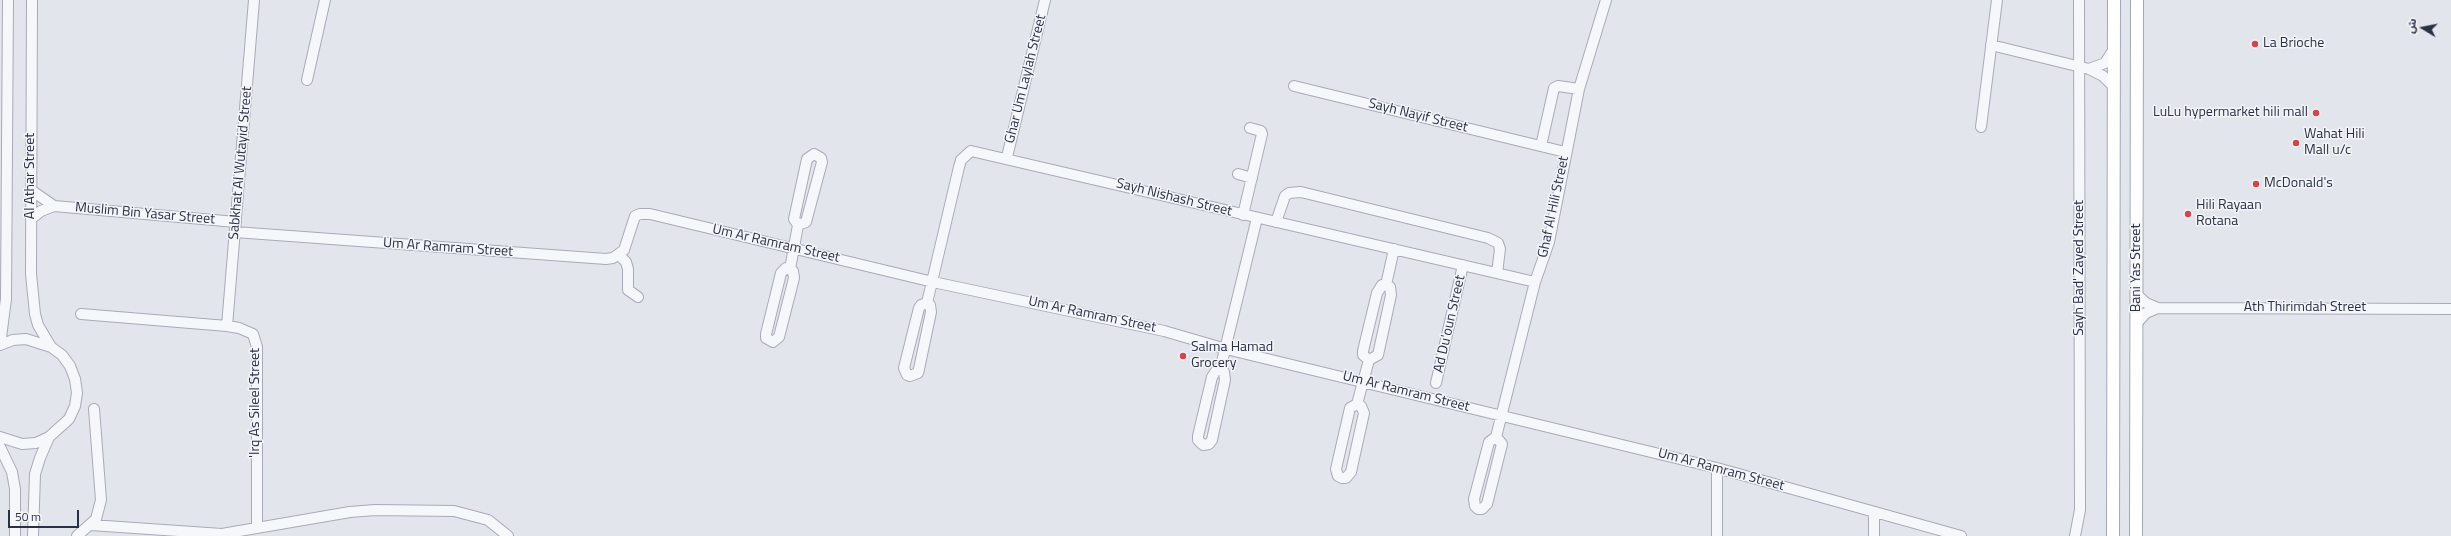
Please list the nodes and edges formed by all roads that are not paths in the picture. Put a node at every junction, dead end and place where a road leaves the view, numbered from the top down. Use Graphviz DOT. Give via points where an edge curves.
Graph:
graph roads {
  1 [pos="8,0"];
  2 [pos="32,0"];
  3 [pos="254,0"];
  4 [pos="325,0"];
  5 [pos="1045,0"];
  6 [pos="1606,0"];
  7 [pos="1997,0"];
  8 [pos="2079,0"];
  9 [pos="2114,0"];
  10 [pos="2137,0"];
  11 [pos="7,22"];
  12 [pos="0,30"];
  13 [pos="1991,45"];
  14 [pos="2114,48"];
  15 [pos="0,50"];
  16 [pos="6,60"];
  17 [pos="2084,68"];
  18 [pos="308,80"];
  19 [pos="1294,86"];
  20 [pos="2114,86"];
  21 [pos="1579,89"];
  22 [pos="1981,127"];
  23 [pos="1250,128"];
  24 [pos="4,145"];
  25 [pos="1541,146"];
  26 [pos="1565,152"];
  27 [pos="1007,158"];
  28 [pos="1238,174"];
  29 [pos="1252,178"];
  30 [pos="31,190"];
  31 [pos="4,200"];
  32 [pos="54,206"];
  33 [pos="1244,215"];
  34 [pos="1257,218"];
  35 [pos="31,219"];
  36 [pos="236,222"];
  37 [pos="1276,222"];
  38 [pos="798,225"];
  39 [pos="235,232"];
  40 [pos="794,248"];
  41 [pos="1394,249"];
  42 [pos="619,255"];
  43 [pos="1463,265"];
  44 [pos="790,269"];
  45 [pos="1497,273"];
  46 [pos="933,282"];
  47 [pos="1535,282"];
  48 [pos="1386,285"];
  49 [pos="2136,294"];
  50 [pos="638,297"];
  51 [pos="927,303"];
  52 [pos="2158,308"];
  53 [pos="2451,309"];
  54 [pos="81,314"];
  55 [pos="2137,323"];
  56 [pos="227,326"];
  57 [pos="0,345"];
  58 [pos="52,346"];
  59 [pos="1226,349"];
  60 [pos="1369,360"];
  61 [pos="1220,370"];
  62 [pos="1363,382"];
  63 [pos="1436,383"];
  64 [pos="1357,404"];
  65 [pos="94,409"];
  66 [pos="1502,416"];
  67 [pos="0,437"];
  68 [pos="1496,437"];
  69 [pos="49,438"];
  70 [pos="0,447"];
  71 [pos="1716,468"];
  72 [pos="1874,512"];
  73 [pos="91,525"];
  74 [pos="257,527"];
  75 [pos="15,536"];
  76 [pos="33,536"];
  77 [pos="77,536"];
  78 [pos="508,536"];
  79 [pos="1717,536"];
  80 [pos="1874,536"];
  81 [pos="1961,536"];
  82 [pos="2075,536"];
  83 [pos="2113,536"];
  84 [pos="2136,536"];
  1 -- 11 [label="street, Al Athar Street"];
  2 -- 30 [label="street, Al Athar Street"];
  3 -- 36 [label="street, Sabkhat Al Wutayid Street"];
  4 -- 18 [label="street"];
  5 -- 27 [label="street, Ghar Um Laylah Street"];
  6 -- 21 [label="street, Ghaf Al Hili Street"];
  7 -- 13 [label="street"];
  8 -- 17 [label="street, Sayh Bad' Zayed Street"];
  9 -- 14 [label="main road, Bani Yas Street"];
  10 -- 49 [label="main road, Bani Yas Street"];
  11 -- 12 [label="street"];
  11 -- 16 [label="street, Al Athar Street"];
  13 -- 17 [label="street"];
  13 -- 22 [label="street"];
  14 -- 17 [label="street" via="2105,63"];
  14 -- 20 [label="main road, Bani Yas Street"];
  15 -- 16 [label="street"];
  16 -- 24 [label="street, Al Athar Street"];
  17 -- 20 [label="street" via="2103,76"];
  17 -- 82 [label="street, Sayh Bad' Zayed Street" via="2080,510"];
  19 -- 25 [label="street, Sayh Nayif Street"];
  20 -- 83 [label="main road, Bani Yas Street"];
  21 -- 25 [label="street" via="1558,86 1554,88"];
  21 -- 26 [label="street, Ghaf Al Hili Street"];
  23 -- 29 [label="street" via="1261,131 1262,134"];
  24 -- 31 [label="street, Al Athar Street"];
  25 -- 26 [label="street, Sayh Nayif Street"];
  26 -- 47 [label="street, Ghaf Al Hili Street" via="1548,242"];
  27 -- 33 [label="street, Sayh Nishash Street"];
  27 -- 46 [label="street, Sayh Nishash Street" via="971,151 961,160"];
  28 -- 29 [label="street"];
  29 -- 33 [label="street"];
  30 -- 32 [label="street, Muslim Bin Yasar Street"];
  30 -- 35 [label="street, Al Athar Street"];
  31 -- 57 [label="street, Al Athar Street" via="6,299"];
  32 -- 35 [label="street" via="41,211"];
  32 -- 36 [label="street, Muslim Bin Yasar Street"];
  33 -- 34 [label="street, Sayh Nishash Street"];
  34 -- 37 [label="street, Sayh Nishash Street"];
  34 -- 59 [label="street"];
  35 -- 58 [label="street, Al Athar Street" via="31,274 35,314 38,325"];
  36 -- 39 [label="street, Sabkhat Al Wutayid Street"];
  37 -- 41 [label="street, Sayh Nishash Street"];
  37 -- 45 [label="street" via="1286,196 1289,193 1301,192 1488,238 1498,243 1500,249"];
  38 -- 38 [label="street" via="806,222 822,162 818,154 808,159 794,219"];
  38 -- 40 [label="street"];
  39 -- 42 [label="street, Um Ar Ramram Street" via="598,259"];
  39 -- 56 [label="street, Sabkhat Al Wutayid Street"];
  40 -- 42 [label="street, Um Ar Ramram Street" via="650,214 640,214 632,221 624,250"];
  40 -- 44 [label="street"];
  40 -- 46 [label="street, Um Ar Ramram Street"];
  41 -- 43 [label="street, Sayh Nishash Street"];
  41 -- 48 [label="street"];
  42 -- 50 [label="street" via="626,262 628,269 628,290"];
  43 -- 45 [label="street, Sayh Nishash Street"];
  43 -- 63 [label="street, Ad Du'oun Street"];
  44 -- 44 [label="street" via="781,273 766,334 769,342 777,340 779,336 794,278"];
  45 -- 47 [label="street, Sayh Nishash Street"];
  46 -- 51 [label="street, Sayh Nishash Street"];
  46 -- 59 [label="street, Um Ar Ramram Street" via="1164,331"];
  47 -- 66 [label="street, Ghaf Al Hili Street"];
  48 -- 60 [label="street" via="1392,291 1380,348 1376,358"];
  48 -- 60 [label="street" via="1382,285 1377,293 1363,351 1363,355"];
  49 -- 52 [label="street, Ath Thirimdah Street" via="2146,303"];
  49 -- 55 [label="main road, Bani Yas Street"];
  51 -- 51 [label="street, Sayh Nishash Street" via="920,304 904,368 906,375 918,373 931,312"];
  52 -- 53 [label="street, Ath Thirimdah Street"];
  52 -- 55 [label="street" via="2146,314"];
  54 -- 56 [label="street, 'Irq As Sileel Street"];
  55 -- 84 [label="main road, Bani Yas Street"];
  56 -- 74 [label="street, 'Irq As Sileel Street" via="253,334 257,347"];
  57 -- 58 [label="street" via="26,339"];
  58 -- 69 [label="street, Al Athar Street" via="70,366 77,392 75,406 69,419"];
  59 -- 61 [label="street"];
  59 -- 62 [label="street, Um Ar Ramram Street"];
  60 -- 62 [label="street"];
  61 -- 61 [label="street" via="1212,377 1198,436 1198,440 1204,445 1212,440 1225,380 1224,372"];
  62 -- 64 [label="street"];
  62 -- 66 [label="street, Um Ar Ramram Street"];
  64 -- 64 [label="street" via="1350,408 1336,469 1338,476 1342,478 1346,478 1351,472 1364,413"];
  65 -- 73 [label="street" via="101,500 96,519"];
  66 -- 68 [label="street, Ghaf Al Hili Street"];
  66 -- 71 [label="street, Um Ar Ramram Street"];
  67 -- 69 [label="street" via="22,444 36,443"];
  68 -- 68 [label="street, Ghaf Al Hili Street" via="1489,442 1476,492 1474,503 1478,509 1487,504 1502,444"];
  69 -- 76 [label="street" via="36,474"];
  70 -- 75 [label="street" via="12,472 15,489"];
  71 -- 72 [label="street, Um Ar Ramram Street"];
  71 -- 79 [label="street"];
  72 -- 80 [label="street"];
  72 -- 81 [label="street, Um Ar Ramram Street"];
  73 -- 74 [label="street" via="209,534"];
  73 -- 77 [label="street"];
  74 -- 78 [label="street" via="350,512 454,511 488,520"];
}
